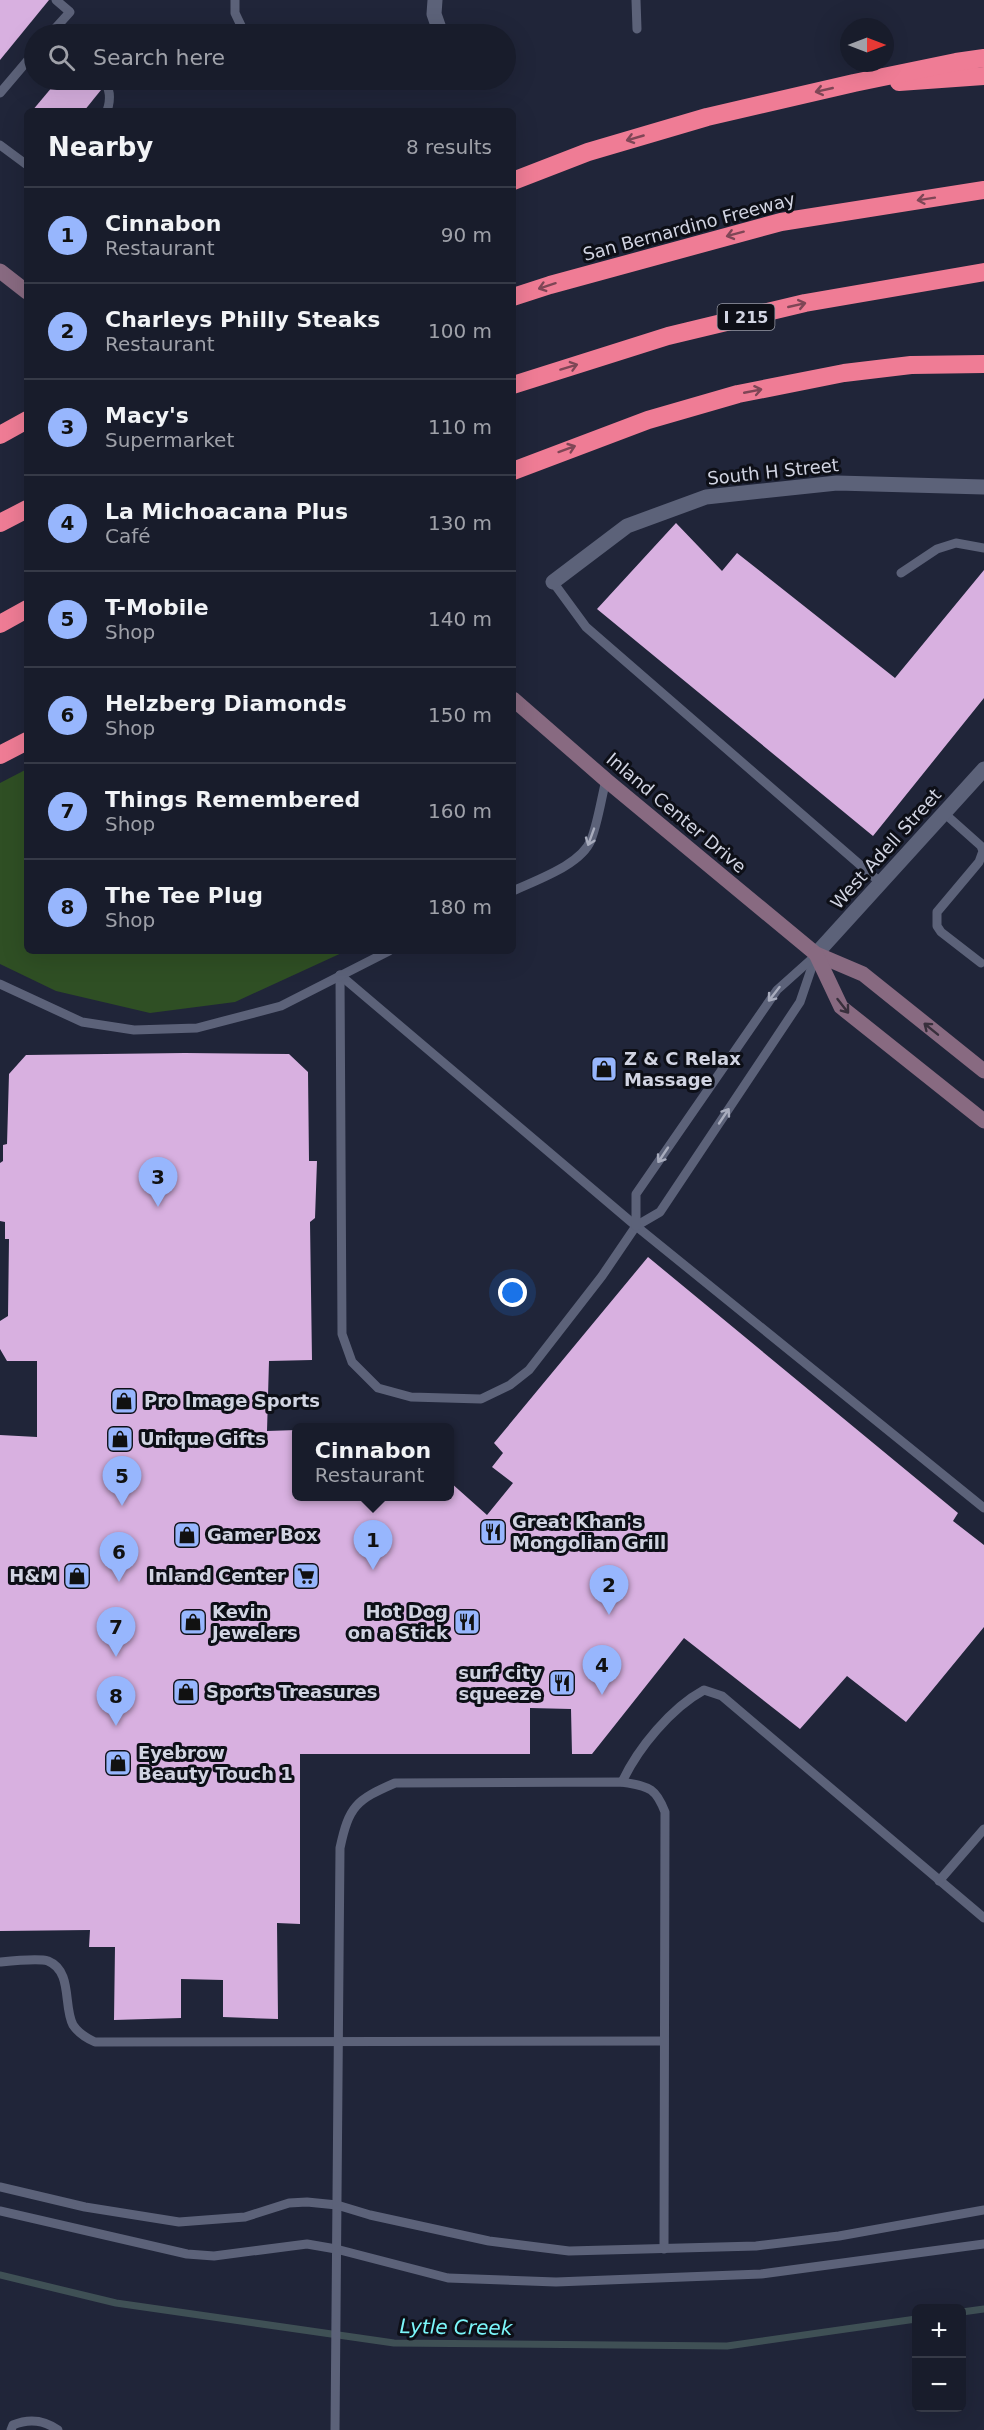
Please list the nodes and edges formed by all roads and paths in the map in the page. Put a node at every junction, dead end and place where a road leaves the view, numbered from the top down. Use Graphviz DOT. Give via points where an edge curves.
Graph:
graph roads {
  1 [pos="56,0"];
  2 [pos="235,0"];
  3 [pos="435,0"];
  4 [pos="636,0"];
  5 [pos="60,24"];
  6 [pos="240,24"];
  7 [pos="438,24"];
  8 [pos="637,30"];
  9 [pos="984,58"];
  10 [pos="24,65"];
  11 [pos="984,76"];
  12 [pos="854,83"];
  13 [pos="110,90"];
  14 [pos="0,93"];
  15 [pos="108,108"];
  16 [pos="0,145"];
  17 [pos="24,163"];
  18 [pos="516,180"];
  19 [pos="984,190"];
  20 [pos="0,271"];
  21 [pos="984,272"];
  22 [pos="24,290"];
  23 [pos="516,296"];
  24 [pos="984,359"];
  25 [pos="965,364"];
  26 [pos="984,364"];
  27 [pos="516,384"];
  28 [pos="24,422"];
  29 [pos="0,435"];
  30 [pos="516,470"];
  31 [pos="984,488"];
  32 [pos="24,510"];
  33 [pos="3,521"];
  34 [pos="984,548"];
  35 [pos="901,573"];
  36 [pos="553,582"];
  37 [pos="24,611"];
  38 [pos="0,624"];
  39 [pos="516,702"];
  40 [pos="24,743"];
  41 [pos="0,755"];
  42 [pos="984,769"];
  43 [pos="606,780"];
  44 [pos="944,813"];
  45 [pos="881,883"];
  46 [pos="516,890"];
  47 [pos="383,954"];
  48 [pos="816,954"];
  49 [pos="981,963"];
  50 [pos="340,975"];
  51 [pos="0,984"];
  52 [pos="984,1071"];
  53 [pos="984,1121"];
  54 [pos="636,1226"];
  55 [pos="984,1508"];
  56 [pos="622,1782"];
  57 [pos="984,1829"];
  58 [pos="939,1881"];
  59 [pos="984,1918"];
  60 [pos="0,1962"];
  61 [pos="664,2041"];
  62 [pos="338,2042"];
  63 [pos="0,2187"];
  64 [pos="337,2205"];
  65 [pos="984,2210"];
  66 [pos="0,2211"];
  67 [pos="984,2244"];
  68 [pos="336,2248"];
  69 [pos="664,2249"];
  70 [pos="11,2430"];
  71 [pos="58,2430"];
  72 [pos="335,2430"];
  1 -- 5 [label="lane" via="70,12"];
  2 -- 6 [label="lane"];
  3 -- 7 [label="street"];
  4 -- 8 [label="lane"];
  9 -- 12 [label="highway"];
  10 -- 14 [label="lane"];
  11 -- 12 [label="highway"];
  12 -- 18 [label="highway, one-way" via="664,130 588,152"];
  13 -- 15 [label="lane"];
  16 -- 17 [label="lane"];
  19 -- 23 [label="highway, San Bernardino Freeway, one-way" via="781,222"];
  20 -- 22 [label="main road"];
  27 -- 21 [label="highway, I 215, one-way" via="668,336 782,308"];
  24 -- 25 [label="highway"];
  25 -- 26 [label="highway"];
  30 -- 25 [label="highway, one-way" via="648,420 738,394 844,373 911,365"];
  28 -- 29 [label="highway"];
  31 -- 36 [label="street, South H Street" via="837,483 706,497 627,526"];
  32 -- 33 [label="highway"];
  34 -- 35 [label="lane" via="956,543 946,546"];
  36 -- 45 [label="lane" via="586,627"];
  37 -- 38 [label="highway"];
  39 -- 43 [label="main road, Inland Center Drive"];
  40 -- 41 [label="highway"];
  42 -- 44 [label="street, West Adell Street"];
  43 -- 46 [label="lane, one-way" via="591,841 583,853"];
  43 -- 48 [label="main road, Inland Center Drive"];
  44 -- 45 [label="street, West Adell Street"];
  44 -- 49 [label="lane" via="983,851 979,862 937,912 937,926"];
  45 -- 48 [label="street, West Adell Street"];
  47 -- 50 [label="lane"];
  52 -- 48 [label="main road, Inland Center Drive, one-way" via="863,974"];
  48 -- 53 [label="main road, Inland Center Drive, one-way" via="842,1007"];
  54 -- 48 [label="lane, one-way" via="660,1212 800,1002"];
  48 -- 54 [label="lane, one-way" via="777,990 636,1194"];
  50 -- 51 [label="lane" via="281,1006 241,1018 186,1028 134,1030 82,1022"];
  50 -- 54 [label="lane"];
  50 -- 54 [label="lane" via="342,1334 352,1362 378,1388 411,1397 482,1399 510,1386 529,1370"];
  54 -- 55 [label="lane"];
  56 -- 58 [label="lane" via="633,1759 678,1708 704,1690 722,1696"];
  56 -- 61 [label="lane" via="647,1787 658,1794 665,1812"];
  56 -- 62 [label="lane" via="395,1783 365,1796 346,1820 340,1848"];
  57 -- 58 [label="lane"];
  58 -- 59 [label="lane"];
  60 -- 62 [label="lane" via="48,1961 58,1969 74,2026 82,2036 95,2042"];
  61 -- 62 [label="lane"];
  61 -- 69 [label="lane"];
  62 -- 64 [label="lane"];
  63 -- 64 [label="lane" via="86,2207 179,2222 245,2217 290,2203"];
  64 -- 68 [label="lane"];
  64 -- 69 [label="lane" via="489,2241 569,2251"];
  65 -- 69 [label="lane" via="839,2236 756,2246"];
  66 -- 68 [label="lane" via="188,2254 214,2256 307,2244"];
  67 -- 68 [label="lane" via="760,2274 556,2282 448,2278"];
  68 -- 72 [label="lane"];
  70 -- 71 [label="lane" via="24,2421 46,2421"];
}
